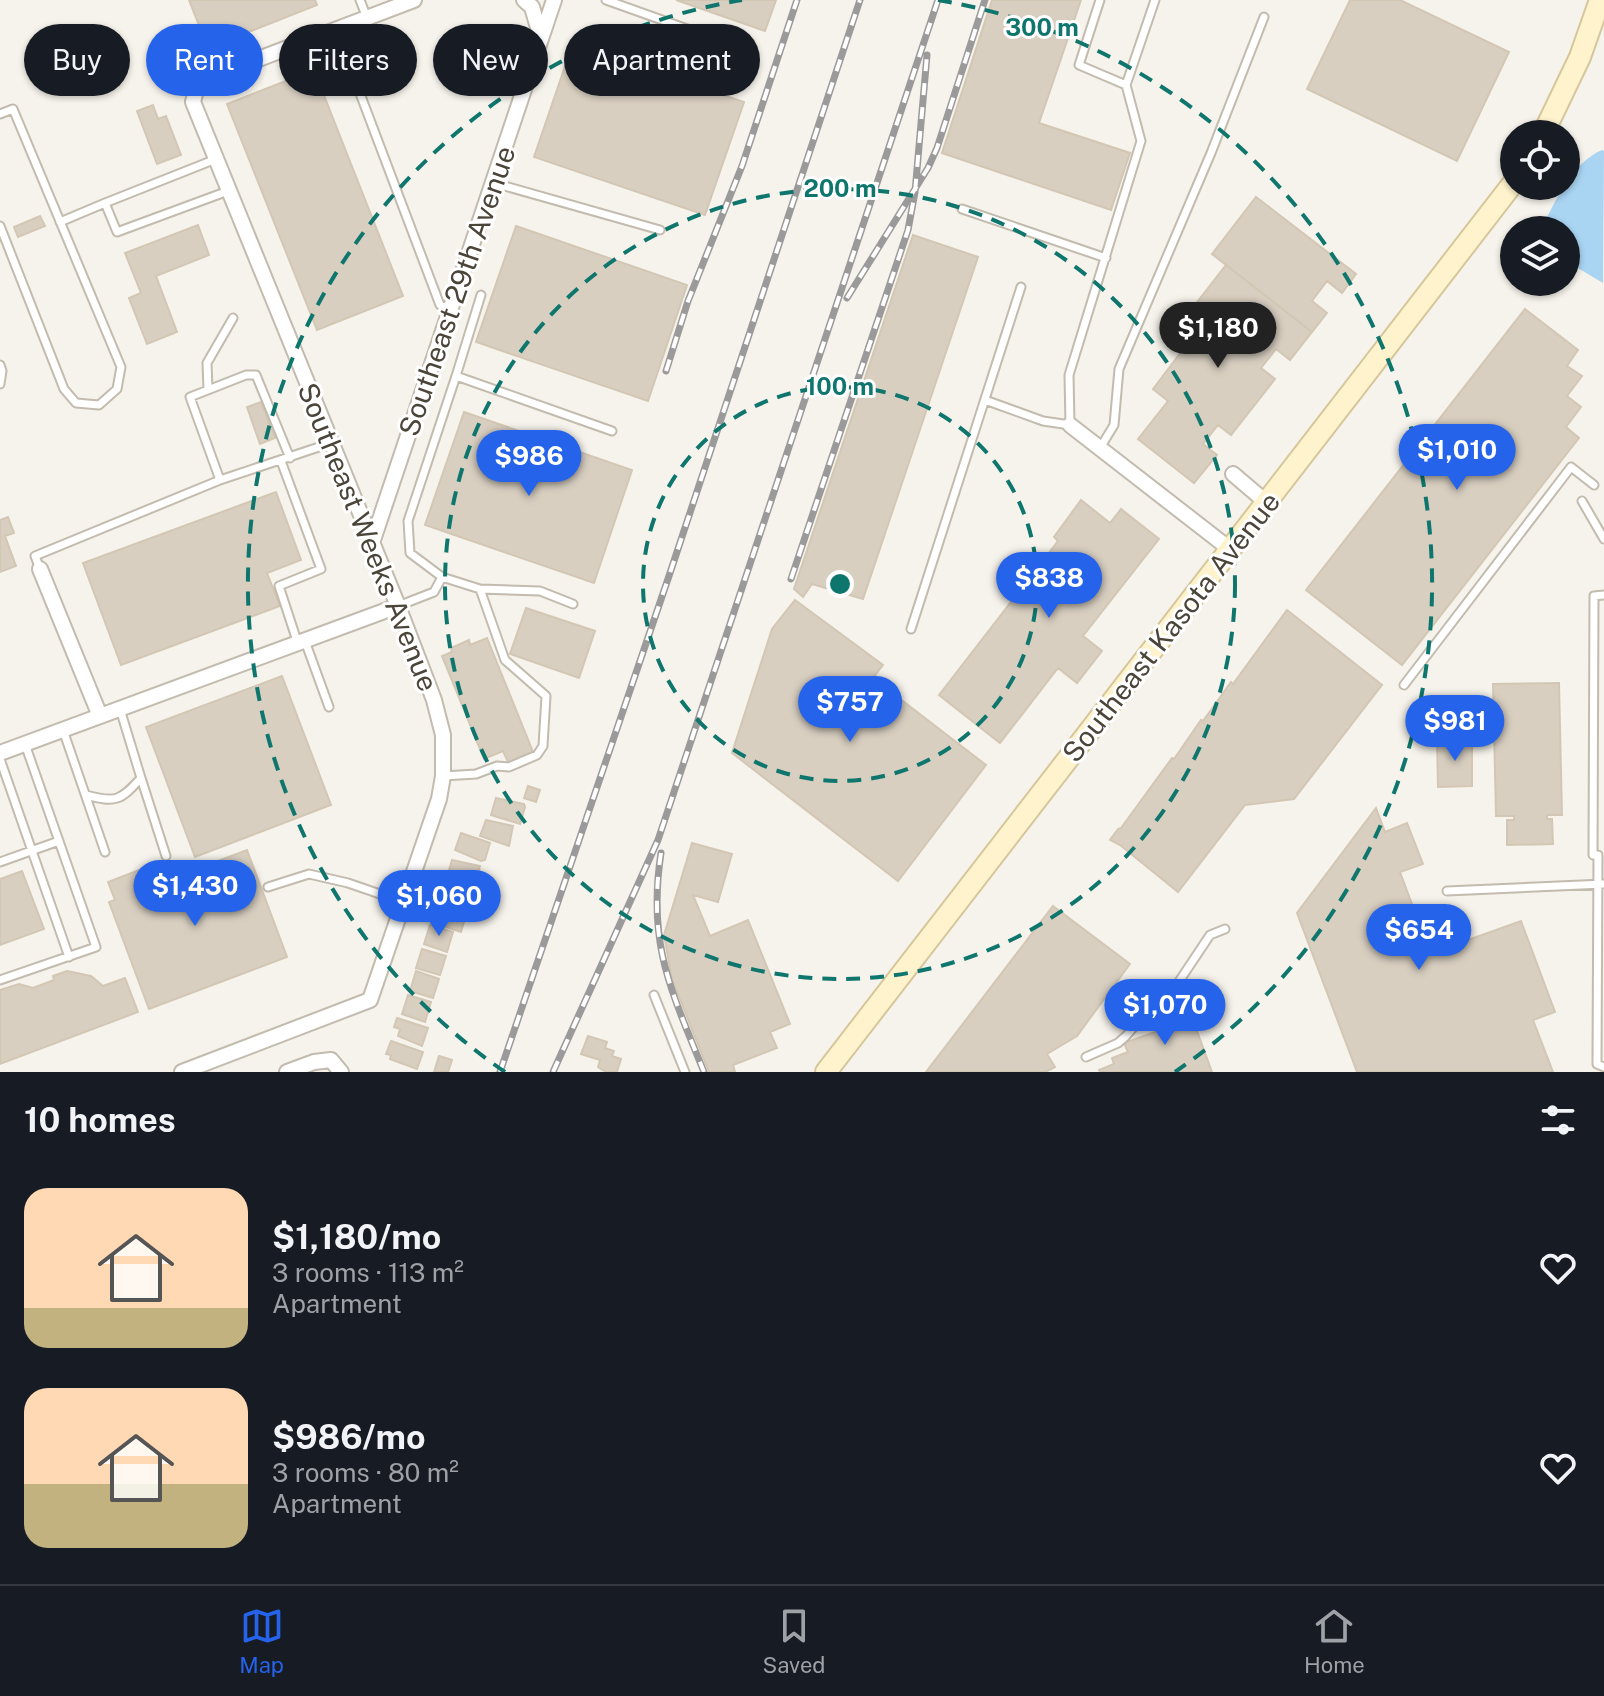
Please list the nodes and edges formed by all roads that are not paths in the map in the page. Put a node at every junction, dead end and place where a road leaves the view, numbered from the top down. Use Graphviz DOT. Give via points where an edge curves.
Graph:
graph roads {
  1 [pos="360,0"];
  2 [pos="414,0"];
  3 [pos="524,0"];
  4 [pos="554,0"];
  5 [pos="606,0"];
  6 [pos="1100,0"];
  7 [pos="1155,0"];
  8 [pos="1600,0"];
  9 [pos="1264,17"];
  10 [pos="367,18"];
  11 [pos="352,24"];
  12 [pos="537,24"];
  13 [pos="546,24"];
  14 [pos="673,24"];
  15 [pos="279,51"];
  16 [pos="1126,85"];
  17 [pos="361,96"];
  18 [pos="522,96"];
  19 [pos="0,114"];
  20 [pos="1550,120"];
  21 [pos="216,159"];
  22 [pos="494,183"];
  23 [pos="228,191"];
  24 [pos="1500,200"];
  25 [pos="105,203"];
  26 [pos="962,209"];
  27 [pos="60,222"];
  28 [pos="0,226"];
  29 [pos="660,230"];
  30 [pos="1106,258"];
  31 [pos="1021,287"];
  32 [pos="481,295"];
  33 [pos="452,308"];
  34 [pos="233,318"];
  35 [pos="0,365"];
  36 [pos="456,376"];
  37 [pos="0,384"];
  38 [pos="208,390"];
  39 [pos="985,400"];
  40 [pos="1070,425"];
  41 [pos="612,431"];
  42 [pos="331,443"];
  43 [pos="1100,448"];
  44 [pos="285,460"];
  45 [pos="1233,474"];
  46 [pos="220,480"];
  47 [pos="1594,485"];
  48 [pos="1582,501"];
  49 [pos="1267,503"];
  50 [pos="1604,539"];
  51 [pos="372,543"];
  52 [pos="1231,550"];
  53 [pos="40,569"];
  54 [pos="442,577"];
  55 [pos="480,589"];
  56 [pos="1604,595"];
  57 [pos="573,604"];
  58 [pos="398,606"];
  59 [pos="911,629"];
  60 [pos="301,642"];
  61 [pos="1404,685"];
  62 [pos="329,707"];
  63 [pos="120,709"];
  64 [pos="100,716"];
  65 [pos="63,730"];
  66 [pos="25,744"];
  67 [pos="0,756"];
  68 [pos="443,776"];
  69 [pos="141,778"];
  70 [pos="86,795"];
  71 [pos="59,841"];
  72 [pos="32,850"];
  73 [pos="105,852"];
  74 [pos="1601,855"];
  75 [pos="166,856"];
  76 [pos="0,862"];
  77 [pos="1601,884"];
  78 [pos="268,887"];
  79 [pos="1447,891"];
  80 [pos="405,903"];
  81 [pos="1225,929"];
  82 [pos="69,957"];
  83 [pos="0,980"];
  84 [pos="654,995"];
  85 [pos="1086,1057"];
  86 [pos="1604,1067"];
  87 [pos="341,1071"];
  88 [pos="182,1072"];
  89 [pos="287,1072"];
  90 [pos="685,1072"];
  91 [pos="826,1072"];
  1 -- 10 [label="lane"];
  2 -- 10 [label="street"];
  3 -- 12 [label="street"];
  4 -- 13 [label="street, Southeast 29th Avenue"];
  5 -- 14 [label="lane"];
  6 -- 16 [label="lane" via="1079,65"];
  7 -- 16 [label="lane"];
  8 -- 20 [label="street"];
  9 -- 43 [label="lane" via="1119,369 1114,425"];
  10 -- 11 [label="street"];
  15 -- 21 [label="street, Southeast Weeks Avenue" via="198,82 193,102"];
  16 -- 30 [label="lane" via="1141,141"];
  17 -- 33 [label="lane" via="440,305"];
  18 -- 22 [label="street, Southeast 29th Avenue"];
  19 -- 27 [label="lane" via="13,109"];
  21 -- 23 [label="street, Southeast Weeks Avenue"];
  21 -- 25 [label="lane"];
  22 -- 29 [label="lane"];
  22 -- 33 [label="street, Southeast 29th Avenue"];
  23 -- 25 [label="lane" via="117,232"];
  23 -- 42 [label="street, Southeast Weeks Avenue"];
  24 -- 49 [label="street, Southeast Kasota Avenue"];
  25 -- 27 [label="lane"];
  26 -- 30 [label="lane"];
  27 -- 28 [label="lane" via="121,367 117,389 99,405 76,403 64,389"];
  30 -- 40 [label="lane" via="1069,375"];
  31 -- 39 [label="lane"];
  32 -- 36 [label="lane"];
  33 -- 51 [label="street, Southeast 29th Avenue"];
  34 -- 38 [label="lane" via="207,363"];
  35 -- 37 [label="lane"];
  36 -- 41 [label="lane"];
  36 -- 54 [label="lane" via="408,521 410,553"];
  38 -- 44 [label="lane" via="256,375"];
  38 -- 46 [label="lane" via="190,397"];
  39 -- 40 [label="lane"];
  39 -- 59 [label="lane"];
  40 -- 43 [label="street"];
  42 -- 44 [label="lane"];
  42 -- 51 [label="street, Southeast Weeks Avenue"];
  43 -- 52 [label="street"];
  44 -- 46 [label="lane"];
  44 -- 60 [label="lane" via="321,569 279,586"];
  45 -- 49 [label="street"];
  46 -- 53 [label="lane" via="35,556"];
  47 -- 61 [label="lane" via="1571,467"];
  48 -- 50 [label="lane"];
  49 -- 52 [label="street, Southeast Kasota Avenue"];
  51 -- 58 [label="street, Southeast Weeks Avenue"];
  52 -- 91 [label="street, Southeast Kasota Avenue"];
  53 -- 64 [label="street"];
  54 -- 55 [label="lane"];
  54 -- 58 [label="lane" via="434,592"];
  55 -- 57 [label="lane" via="540,591"];
  55 -- 68 [label="lane" via="505,660 546,696 543,746 537,755 509,767"];
  56 -- 74 [label="lane" via="1594,596 1593,855"];
  58 -- 60 [label="street"];
  58 -- 68 [label="street, Southeast Weeks Avenue" via="439,718"];
  60 -- 62 [label="lane"];
  60 -- 63 [label="street"];
  63 -- 64 [label="street"];
  63 -- 69 [label="lane"];
  64 -- 65 [label="street"];
  65 -- 66 [label="street"];
  65 -- 70 [label="lane"];
  66 -- 67 [label="street"];
  66 -- 71 [label="lane"];
  67 -- 72 [label="lane"];
  68 -- 80 [label="street, Southeast Weeks Avenue"];
  69 -- 70 [label="lane" via="124,797 111,801"];
  69 -- 75 [label="lane"];
  70 -- 73 [label="lane"];
  71 -- 72 [label="lane"];
  71 -- 82 [label="lane" via="96,947"];
  72 -- 76 [label="lane"];
  72 -- 82 [label="lane"];
  74 -- 77 [label="lane"];
  77 -- 79 [label="lane"];
  77 -- 86 [label="lane" via="1597,1064"];
  78 -- 80 [label="lane" via="309,874"];
  80 -- 88 [label="street, Southeast Weeks Avenue" via="370,1000"];
  81 -- 85 [label="lane" via="1210,935 1178,983 1126,1036"];
  82 -- 83 [label="lane"];
  84 -- 90 [label="lane"];
  87 -- 89 [label="street" via="331,1060"];
}
